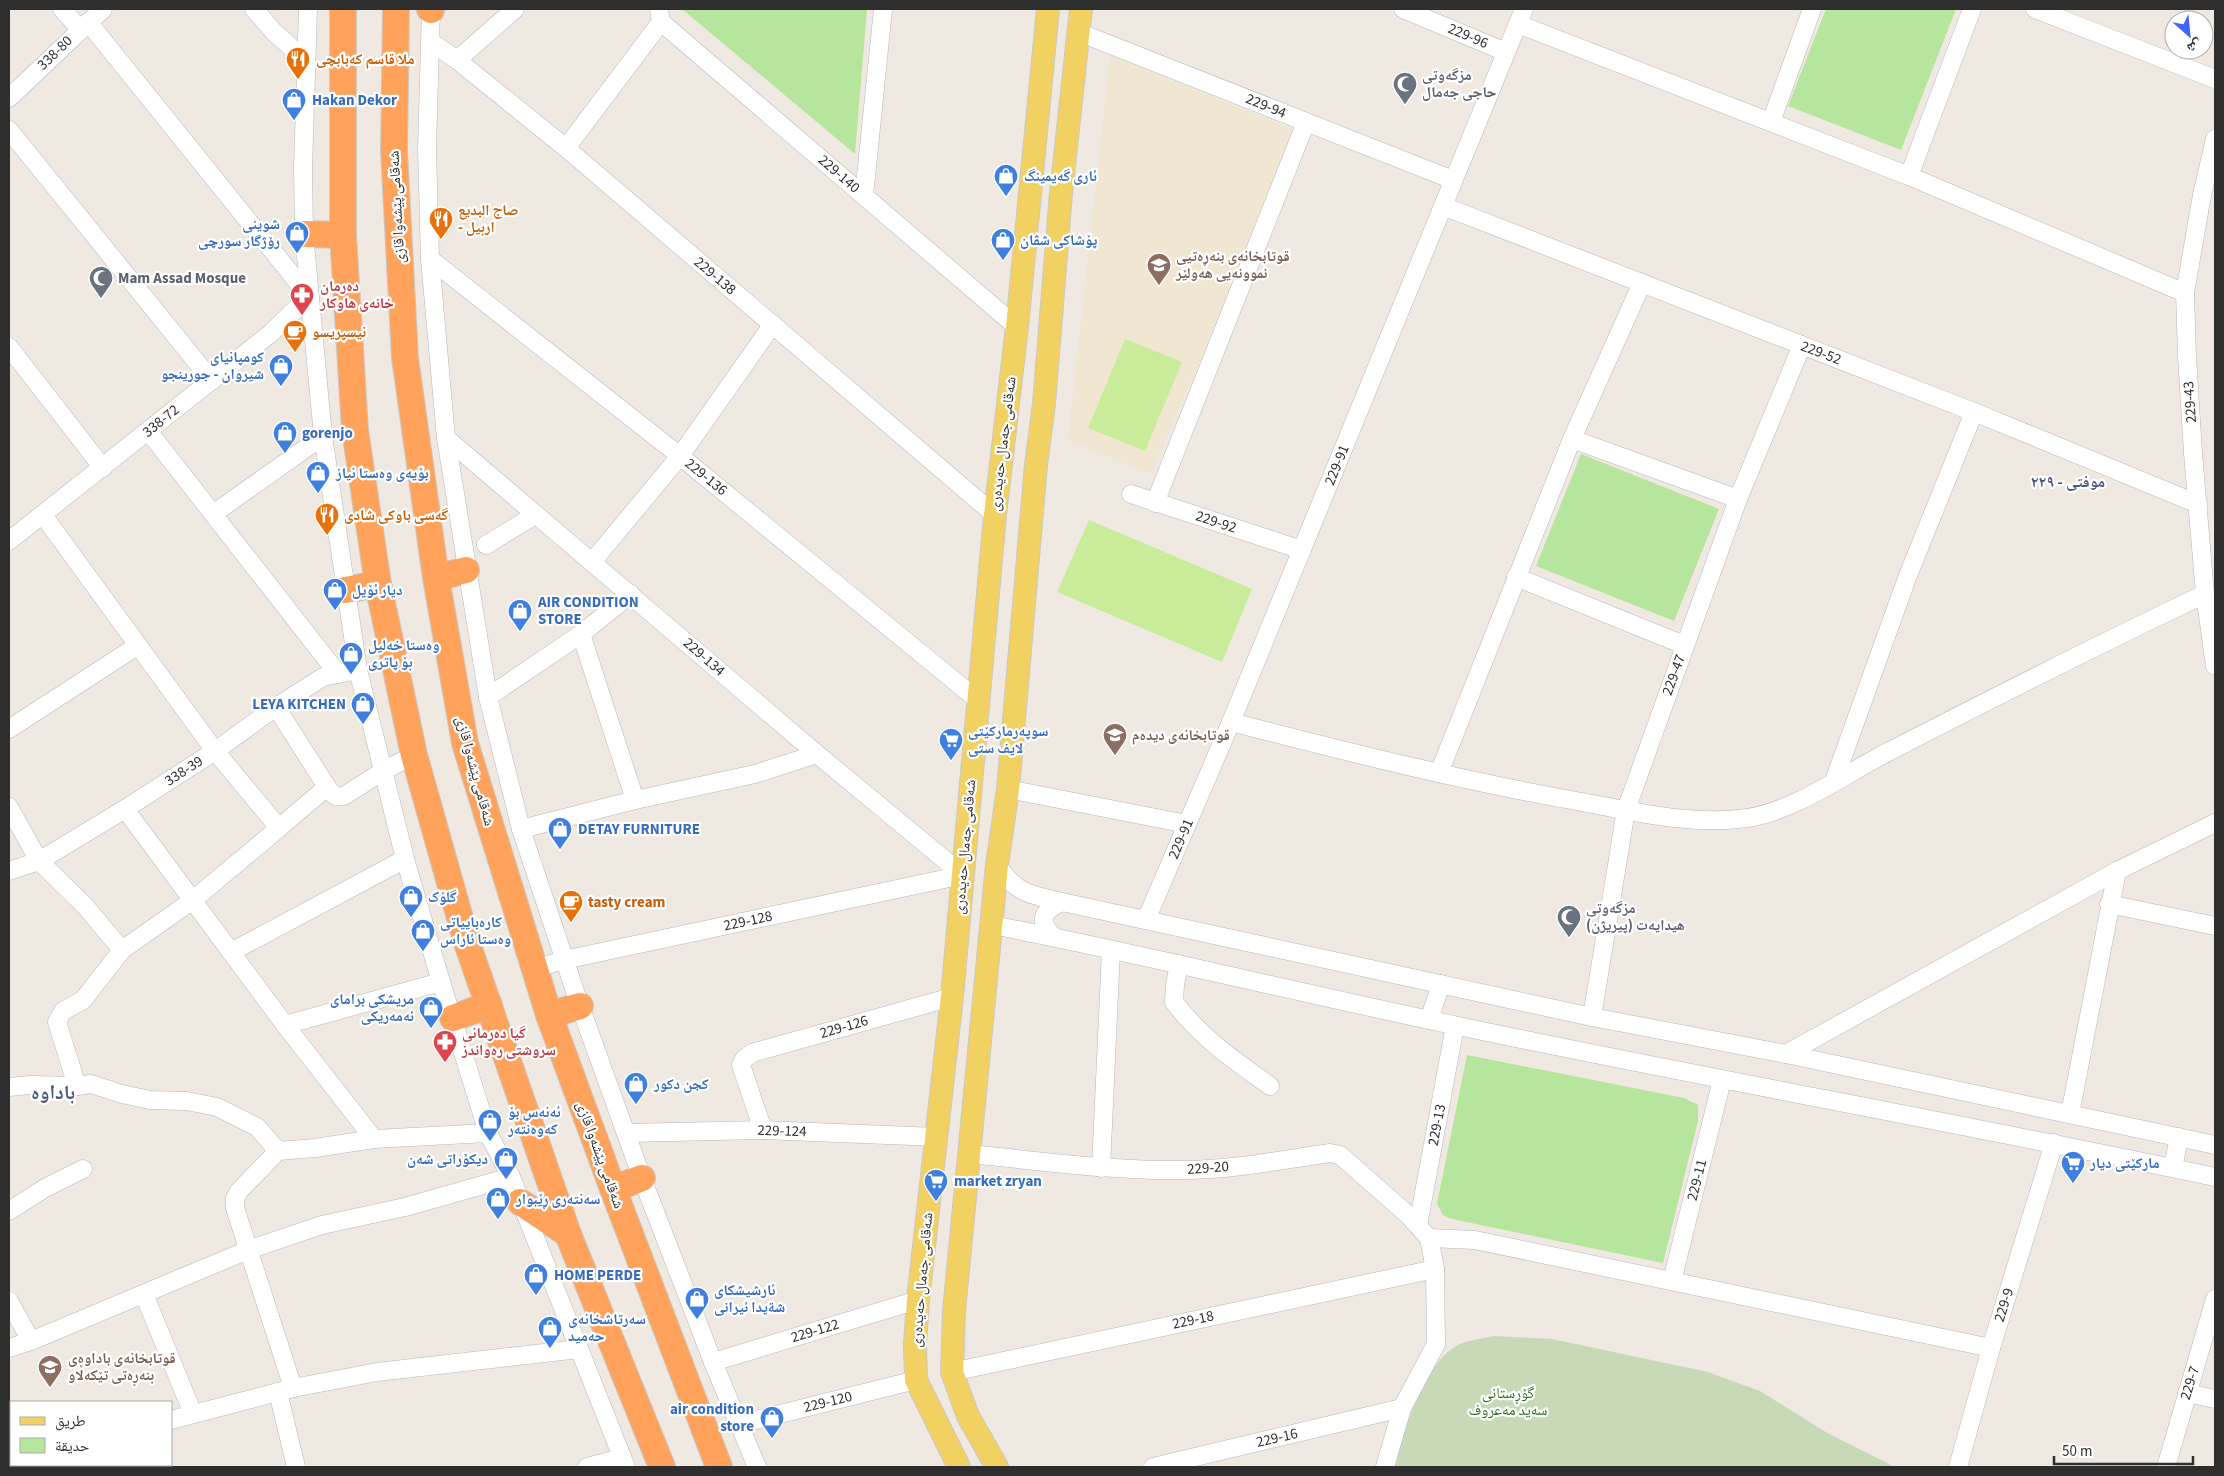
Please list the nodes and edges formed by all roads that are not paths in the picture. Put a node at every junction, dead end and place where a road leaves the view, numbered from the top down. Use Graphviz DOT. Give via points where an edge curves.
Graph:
graph roads {
  1 [pos="62,9"];
  2 [pos="103,9"];
  3 [pos="254,9"];
  4 [pos="308,9"];
  5 [pos="343,9"];
  6 [pos="396,9"];
  7 [pos="431,9"];
  8 [pos="515,9"];
  9 [pos="883,9"];
  10 [pos="1048,9"];
  11 [pos="1081,9"];
  12 [pos="1403,9"];
  13 [pos="1812,9"];
  14 [pos="1972,9"];
  15 [pos="2041,10"];
  16 [pos="660,15"];
  17 [pos="1521,16"];
  18 [pos="84,26"];
  19 [pos="1078,32"];
  20 [pos="431,42"];
  21 [pos="1506,52"];
  22 [pos="457,60"];
  23 [pos="306,61"];
  24 [pos="2215,79"];
  25 [pos="9,98"];
  26 [pos="1306,122"];
  27 [pos="1771,122"];
  28 [pos="9,130"];
  29 [pos="2215,139"];
  30 [pos="566,148"];
  31 [pos="1909,176"];
  32 [pos="1453,180"];
  33 [pos="864,196"];
  34 [pos="1443,206"];
  35 [pos="304,234"];
  36 [pos="343,235"];
  37 [pos="430,259"];
  38 [pos="1642,283"];
  39 [pos="2185,293"];
  40 [pos="309,296"];
  41 [pos="772,324"];
  42 [pos="1017,327"];
  43 [pos="1802,345"];
  44 [pos="9,347"];
  45 [pos="212,381"];
  46 [pos="1974,412"];
  47 [pos="148,432"];
  48 [pos="323,436"];
  49 [pos="446,438"];
  50 [pos="1572,438"];
  51 [pos="680,456"];
  52 [pos="103,468"];
  53 [pos="1131,494"];
  54 [pos="1738,499"];
  55 [pos="1155,503"];
  56 [pos="2198,504"];
  57 [pos="213,514"];
  58 [pos="43,515"];
  59 [pos="534,516"];
  60 [pos="994,516"];
  61 [pos="9,541"];
  62 [pos="486,545"];
  63 [pos="1302,550"];
  64 [pos="592,562"];
  65 [pos="466,570"];
  66 [pos="1516,577"];
  67 [pos="436,578"];
  68 [pos="378,584"];
  69 [pos="345,590"];
  70 [pos="631,594"];
  71 [pos="2206,594"];
  72 [pos="581,634"];
  73 [pos="1684,645"];
  74 [pos="137,646"];
  75 [pos="2215,666"];
  76 [pos="358,670"];
  77 [pos="338,674"];
  78 [pos="488,697"];
  79 [pos="979,701"];
  80 [pos="276,708"];
  81 [pos="1231,722"];
  82 [pos="9,729"];
  83 [pos="215,751"];
  84 [pos="817,754"];
  85 [pos="414,755"];
  86 [pos="383,771"];
  87 [pos="1439,773"];
  88 [pos="1834,781"];
  89 [pos="327,787"];
  90 [pos="1008,789"];
  91 [pos="635,800"];
  92 [pos="9,807"];
  93 [pos="125,809"];
  94 [pos="1626,810"];
  95 [pos="2215,823"];
  96 [pos="1187,824"];
  97 [pos="279,828"];
  98 [pos="521,829"];
  99 [pos="406,859"];
  100 [pos="39,861"];
  101 [pos="997,865"];
  102 [pos="9,871"];
  103 [pos="2117,871"];
  104 [pos="962,875"];
  105 [pos="193,900"];
  106 [pos="1062,902"];
  107 [pos="2109,904"];
  108 [pos="1146,920"];
  109 [pos="992,925"];
  110 [pos="2215,926"];
  111 [pos="1054,937"];
  112 [pos="122,950"];
  113 [pos="1111,950"];
  114 [pos="231,952"];
  115 [pos="564,960"];
  116 [pos="1179,964"];
  117 [pos="534,970"];
  118 [pos="441,982"];
  119 [pos="1441,984"];
  120 [pos="952,997"];
  121 [pos="489,1005"];
  122 [pos="580,1006"];
  123 [pos="549,1015"];
  124 [pos="1592,1017"];
  125 [pos="453,1018"];
  126 [pos="1429,1020"];
  127 [pos="284,1025"];
  128 [pos="1455,1026"];
  129 [pos="1786,1054"];
  130 [pos="1722,1080"];
  131 [pos="9,1086"];
  132 [pos="77,1086"];
  133 [pos="1270,1086"];
  134 [pos="2070,1114"];
  135 [pos="763,1130"];
  136 [pos="626,1133"];
  137 [pos="488,1134"];
  138 [pos="937,1137"];
  139 [pos="2179,1137"];
  140 [pos="374,1139"];
  141 [pos="2054,1143"];
  142 [pos="2215,1144"];
  143 [pos="278,1151"];
  144 [pos="970,1154"];
  145 [pos="1101,1168"];
  146 [pos="2173,1168"];
  147 [pos="83,1169"];
  148 [pos="511,1177"];
  149 [pos="2215,1177"];
  150 [pos="642,1178"];
  151 [pos="612,1189"];
  152 [pos="520,1202"];
  153 [pos="9,1211"];
  154 [pos="1424,1231"];
  155 [pos="568,1234"];
  156 [pos="248,1250"];
  157 [pos="1435,1269"];
  158 [pos="1672,1281"];
  159 [pos="144,1294"];
  160 [pos="918,1300"];
  161 [pos="2215,1300"];
  162 [pos="9,1301"];
  163 [pos="32,1341"];
  164 [pos="9,1348"];
  165 [pos="1991,1348"];
  166 [pos="580,1349"];
  167 [pos="713,1362"];
  168 [pos="952,1372"];
  169 [pos="916,1380"];
  170 [pos="286,1390"];
  171 [pos="2187,1393"];
  172 [pos="2215,1399"];
  173 [pos="1402,1408"];
  174 [pos="193,1414"];
  175 [pos="172,1420"];
  176 [pos="740,1424"];
  177 [pos="624,1463"];
  178 [pos="296,1467"];
  179 [pos="587,1467"];
  180 [pos="662,1467"];
  181 [pos="719,1467"];
  182 [pos="757,1467"];
  183 [pos="959,1467"];
  184 [pos="997,1467"];
  185 [pos="1153,1467"];
  186 [pos="1385,1467"];
  187 [pos="1958,1467"];
  188 [pos="2166,1467"];
  1 -- 18 [label="street"];
  2 -- 18 [label="street, 338-80"];
  3 -- 23 [label="street"];
  4 -- 23 [label="street"];
  5 -- 36 [label="highway"];
  6 -- 67 [label="highway, شەقامی پێشەوا قازی" via="394,151 405,358"];
  7 -- 20 [label="street"];
  8 -- 22 [label="street"];
  9 -- 33 [label="street"];
  10 -- 42 [label="main road, شەقامی جەمال حەیدەری"];
  11 -- 19 [label="main road"];
  12 -- 21 [label="street, 229-96"];
  13 -- 27 [label="street"];
  14 -- 31 [label="street"];
  15 -- 24 [label="street"];
  16 -- 30 [label="street"];
  16 -- 33 [label="street, 229-140"];
  17 -- 21 [label="street, 229-91"];
  17 -- 27 [label="street"];
  18 -- 25 [label="street, 338-80"];
  18 -- 40 [label="street"];
  19 -- 26 [label="street, 229-94"];
  19 -- 90 [label="main road"];
  20 -- 22 [label="street, 229-138"];
  20 -- 37 [label="street" via="427,149"];
  21 -- 32 [label="street, 229-91"];
  22 -- 30 [label="street, 229-138"];
  23 -- 35 [label="street"];
  26 -- 32 [label="street, 229-94"];
  26 -- 55 [label="street"];
  27 -- 31 [label="street"];
  28 -- 45 [label="street"];
  29 -- 39 [label="street, 229-43"];
  30 -- 41 [label="street, 229-138"];
  31 -- 39 [label="street"];
  32 -- 34 [label="street, 229-91"];
  33 -- 42 [label="street, 229-140"];
  34 -- 38 [label="street, 229-52"];
  34 -- 63 [label="street, 229-91"];
  35 -- 36 [label="highway"];
  35 -- 40 [label="street"];
  36 -- 68 [label="highway" via="355,430"];
  37 -- 49 [label="street"];
  37 -- 51 [label="street, 229-136"];
  38 -- 43 [label="street, 229-52"];
  38 -- 50 [label="street"];
  39 -- 56 [label="street, 229-43" via="2186,356"];
  40 -- 45 [label="street, 338-72"];
  40 -- 48 [label="street"];
  41 -- 51 [label="street"];
  41 -- 60 [label="street, 229-138"];
  42 -- 60 [label="main road, شەقامی جەمال حەیدەری"];
  43 -- 46 [label="street, 229-52"];
  43 -- 54 [label="street, 229-47"];
  44 -- 52 [label="street"];
  45 -- 47 [label="street, 338-72"];
  46 -- 56 [label="street, 229-52"];
  46 -- 88 [label="street" via="1907,578"];
  47 -- 52 [label="street, 338-72"];
  47 -- 57 [label="street"];
  48 -- 57 [label="street"];
  48 -- 69 [label="street"];
  49 -- 59 [label="street, 229-134"];
  49 -- 65 [label="street"];
  50 -- 54 [label="street"];
  50 -- 66 [label="street"];
  51 -- 64 [label="street"];
  51 -- 79 [label="street, 229-136"];
  52 -- 58 [label="street, 338-72"];
  53 -- 55 [label="street, 229-92"];
  54 -- 73 [label="street, 229-47"];
  55 -- 63 [label="street, 229-92"];
  56 -- 71 [label="street, 229-43"];
  57 -- 77 [label="street"];
  58 -- 61 [label="street, 338-72"];
  58 -- 74 [label="street"];
  59 -- 62 [label="street"];
  59 -- 64 [label="street, 229-134"];
  60 -- 79 [label="main road, شەقامی جەمال حەیدەری"];
  63 -- 81 [label="street, 229-91"];
  64 -- 70 [label="street, 229-134"];
  65 -- 67 [label="highway"];
  65 -- 78 [label="street"];
  66 -- 73 [label="street"];
  66 -- 87 [label="street"];
  67 -- 117 [label="highway, شەقامی پێشەوا قازی" via="465,743"];
  68 -- 69 [label="highway"];
  68 -- 85 [label="highway"];
  69 -- 76 [label="street"];
  70 -- 72 [label="street"];
  70 -- 84 [label="street, 229-134"];
  71 -- 75 [label="street, 229-43"];
  71 -- 88 [label="street" via="2144,622"];
  72 -- 78 [label="street"];
  72 -- 91 [label="street"];
  73 -- 94 [label="street, 229-47"];
  74 -- 82 [label="street"];
  74 -- 83 [label="street"];
  76 -- 77 [label="street, 338-39"];
  76 -- 86 [label="street"];
  77 -- 80 [label="street, 338-39" via="323,677"];
  78 -- 98 [label="street"];
  79 -- 104 [label="main road, شەقامی جەمال حەیدەری"];
  80 -- 83 [label="street, 338-39"];
  80 -- 89 [label="street"];
  81 -- 87 [label="street"];
  81 -- 96 [label="street, 229-91"];
  83 -- 93 [label="street, 338-39"];
  83 -- 97 [label="street"];
  84 -- 91 [label="street" via="755,774"];
  84 -- 104 [label="street, 229-134"];
  85 -- 86 [label="street"];
  85 -- 121 [label="highway" via="467,943"];
  86 -- 89 [label="street" via="344,796 332,794"];
  86 -- 99 [label="street"];
  87 -- 94 [label="street"];
  88 -- 94 [label="street" via="1773,812 1747,818 1711,820"];
  89 -- 97 [label="street"];
  90 -- 96 [label="street"];
  90 -- 101 [label="main road"];
  91 -- 98 [label="street"];
  92 -- 100 [label="street"];
  93 -- 100 [label="street, 338-39"];
  93 -- 105 [label="street"];
  94 -- 124 [label="street, 229-47"];
  95 -- 103 [label="street"];
  96 -- 108 [label="street, 229-91"];
  97 -- 105 [label="street"];
  98 -- 115 [label="street"];
  99 -- 114 [label="street"];
  99 -- 118 [label="street"];
  100 -- 102 [label="street, 338-39"];
  100 -- 112 [label="street" via="85,906"];
  101 -- 106 [label="street" via="1016,888"];
  101 -- 109 [label="main road"];
  103 -- 107 [label="street"];
  103 -- 129 [label="street"];
  104 -- 115 [label="street, 229-128"];
  104 -- 120 [label="main road, شەقامی جەمال حەیدەری"];
  105 -- 112 [label="street"];
  105 -- 114 [label="street"];
  106 -- 108 [label="street"];
  106 -- 111 [label="street" via="1047,910 1043,918 1044,925"];
  107 -- 110 [label="street"];
  107 -- 134 [label="street"];
  108 -- 119 [label="street"];
  109 -- 111 [label="street"];
  109 -- 144 [label="main road"];
  111 -- 113 [label="street"];
  112 -- 132 [label="street" via="83,1000 63,1011 57,1022"];
  113 -- 116 [label="street"];
  113 -- 145 [label="street"];
  114 -- 127 [label="street"];
  115 -- 117 [label="street, 229-128"];
  115 -- 122 [label="street"];
  116 -- 126 [label="street"];
  116 -- 133 [label="street" via="1174,1002 1192,1025"];
  117 -- 123 [label="highway, شەقامی پێشەوا قازی"];
  118 -- 125 [label="street"];
  118 -- 127 [label="street"];
  119 -- 124 [label="street"];
  119 -- 126 [label="street"];
  120 -- 135 [label="street, 229-126" via="752,1053 741,1066"];
  120 -- 138 [label="main road, شەقامی جەمال حەیدەری"];
  121 -- 125 [label="highway"];
  121 -- 155 [label="highway"];
  122 -- 123 [label="highway"];
  122 -- 136 [label="street"];
  123 -- 151 [label="highway, شەقامی پێشەوا قازی"];
  124 -- 129 [label="street"];
  125 -- 137 [label="street"];
  126 -- 128 [label="street"];
  127 -- 140 [label="street"];
  128 -- 130 [label="street"];
  128 -- 154 [label="street, 229-13"];
  129 -- 134 [label="street"];
  130 -- 141 [label="street"];
  130 -- 158 [label="street, 229-11"];
  131 -- 132 [label="street"];
  132 -- 143 [label="street" via="91,1084 150,1100 187,1101 217,1107 257,1127"];
  134 -- 139 [label="street"];
  135 -- 136 [label="street, 229-124"];
  135 -- 138 [label="street, 229-124"];
  136 -- 150 [label="street"];
  137 -- 140 [label="street"];
  137 -- 148 [label="street"];
  138 -- 160 [label="main road, شەقامی جەمال حەیدەری"];
  139 -- 142 [label="street"];
  139 -- 146 [label="street"];
  140 -- 143 [label="street"];
  141 -- 146 [label="street"];
  141 -- 165 [label="street, 229-9"];
  143 -- 156 [label="street" via="235,1198"];
  144 -- 145 [label="street, 229-20"];
  144 -- 168 [label="main road" via="954,1311"];
  145 -- 154 [label="street, 229-20" via="1184,1170 1330,1153 1340,1155"];
  146 -- 149 [label="street"];
  147 -- 153 [label="street"];
  148 -- 152 [label="street"];
  148 -- 156 [label="street" via="405,1207 322,1225"];
  150 -- 151 [label="highway"];
  150 -- 167 [label="street"];
  151 -- 181 [label="highway, شەقامی پێشەوا قازی"];
  152 -- 155 [label="highway"];
  152 -- 166 [label="street"];
  154 -- 157 [label="street"];
  154 -- 158 [label="street"];
  155 -- 180 [label="highway"];
  156 -- 159 [label="street"];
  156 -- 170 [label="street"];
  157 -- 168 [label="street, 229-18"];
  157 -- 173 [label="street" via="1436,1344"];
  158 -- 165 [label="street"];
  159 -- 163 [label="street"];
  159 -- 174 [label="street"];
  160 -- 167 [label="street, 229-122"];
  160 -- 169 [label="main road, شەقامی جەمال حەیدەری"];
  161 -- 171 [label="street, 229-7"];
  162 -- 163 [label="street"];
  163 -- 164 [label="street"];
  165 -- 187 [label="street, 229-9"];
  166 -- 170 [label="street" via="377,1372"];
  166 -- 177 [label="street"];
  167 -- 176 [label="street"];
  168 -- 184 [label="main road" via="968,1416"];
  169 -- 176 [label="street, 229-120"];
  169 -- 183 [label="main road, شەقامی جەمال حەیدەری"];
  170 -- 174 [label="street"];
  170 -- 178 [label="street"];
  171 -- 172 [label="street"];
  171 -- 188 [label="street, 229-7"];
  173 -- 185 [label="street, 229-16"];
  173 -- 186 [label="street"];
  174 -- 175 [label="street"];
  176 -- 182 [label="street"];
  177 -- 179 [label="street"];
}
